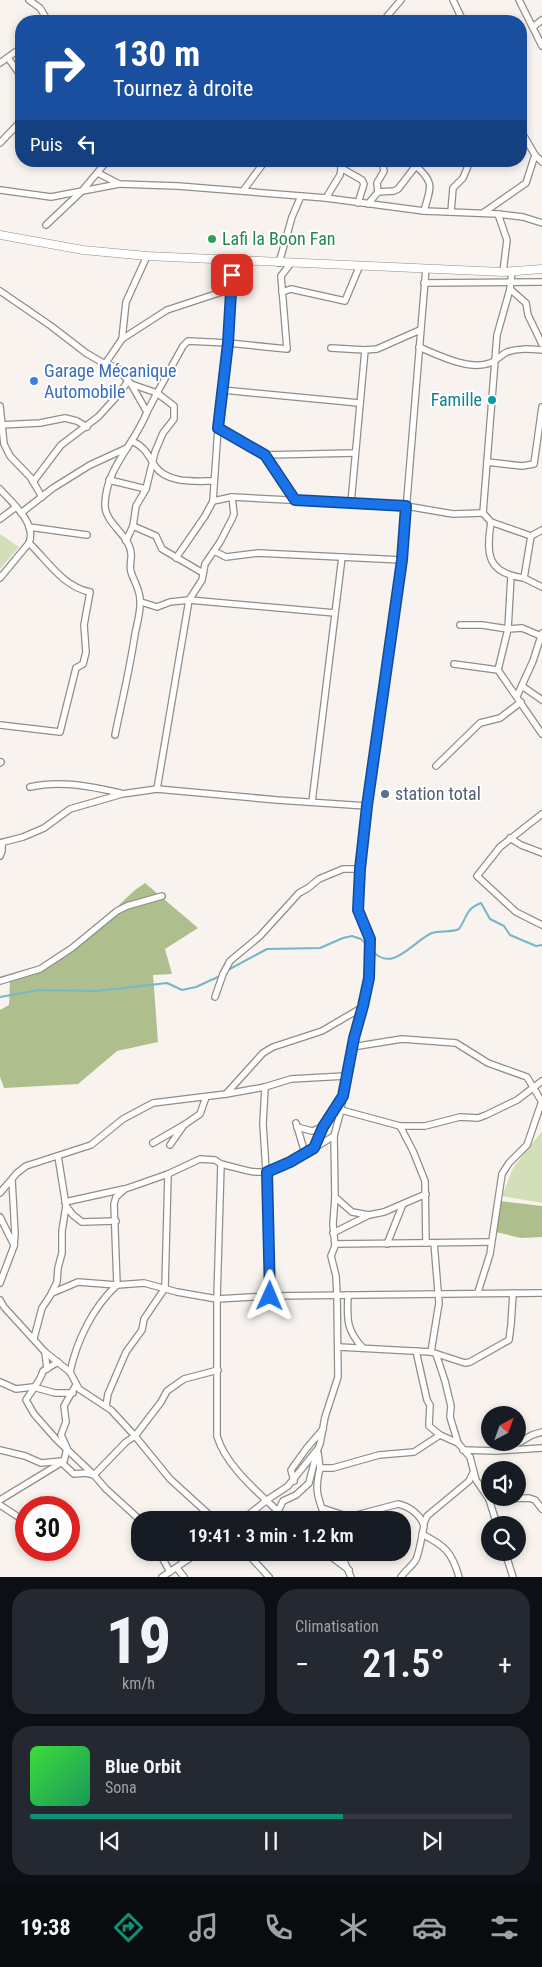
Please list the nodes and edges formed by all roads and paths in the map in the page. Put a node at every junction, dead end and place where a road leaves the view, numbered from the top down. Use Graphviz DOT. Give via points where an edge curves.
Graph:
graph roads {
  1 [pos="28,0"];
  2 [pos="401,0"];
  3 [pos="453,0"];
  4 [pos="519,0"];
  5 [pos="44,15"];
  6 [pos="388,15"];
  7 [pos="459,15"];
  8 [pos="527,15"];
  9 [pos="527,15"];
  10 [pos="542,20"];
  11 [pos="533,27"];
  12 [pos="542,46"];
  13 [pos="15,53"];
  14 [pos="8,58"];
  15 [pos="0,63"];
  16 [pos="15,68"];
  17 [pos="15,127"];
  18 [pos="527,141"];
  19 [pos="0,143"];
  20 [pos="535,155"];
  21 [pos="542,162"];
  22 [pos="102,167"];
  23 [pos="261,167"];
  24 [pos="383,167"];
  25 [pos="415,167"];
  26 [pos="417,167"];
  27 [pos="468,167"];
  28 [pos="341,168"];
  29 [pos="98,173"];
  30 [pos="119,184"];
  31 [pos="0,190"];
  32 [pos="82,191"];
  33 [pos="243,191"];
  34 [pos="378,192"];
  35 [pos="301,196"];
  36 [pos="326,198"];
  37 [pos="358,203"];
  38 [pos="368,204"];
  39 [pos="424,211"];
  40 [pos="451,212"];
  41 [pos="483,213"];
  42 [pos="498,214"];
  43 [pos="542,223"];
  44 [pos="46,225"];
  45 [pos="0,235"];
  46 [pos="147,256"];
  47 [pos="233,261"];
  48 [pos="279,262"];
  49 [pos="291,263"];
  50 [pos="360,265"];
  51 [pos="426,268"];
  52 [pos="542,270"];
  53 [pos="512,271"];
  54 [pos="503,272"];
  55 [pos="542,282"];
  56 [pos="424,283"];
  57 [pos="510,286"];
  58 [pos="231,289"];
  59 [pos="0,291"];
  60 [pos="282,292"];
  61 [pos="420,330"];
  62 [pos="122,339"];
  63 [pos="228,343"];
  64 [pos="542,344"];
  65 [pos="419,347"];
  66 [pos="330,348"];
  67 [pos="364,350"];
  68 [pos="542,350"];
  69 [pos="496,359"];
  70 [pos="105,364"];
  71 [pos="130,383"];
  72 [pos="223,390"];
  73 [pos="157,393"];
  74 [pos="359,403"];
  75 [pos="0,406"];
  76 [pos="542,407"];
  77 [pos="147,412"];
  78 [pos="1,425"];
  79 [pos="87,427"];
  80 [pos="218,428"];
  81 [pos="132,441"];
  82 [pos="126,448"];
  83 [pos="355,453"];
  84 [pos="265,455"];
  85 [pos="487,462"];
  86 [pos="154,463"];
  87 [pos="109,480"];
  88 [pos="214,481"];
  89 [pos="32,482"];
  90 [pos="146,488"];
  91 [pos="0,489"];
  92 [pos="42,497"];
  93 [pos="232,497"];
  94 [pos="295,500"];
  95 [pos="213,501"];
  96 [pos="350,503"];
  97 [pos="406,506"];
  98 [pos="16,507"];
  99 [pos="20,513"];
  100 [pos="483,514"];
  101 [pos="0,518"];
  102 [pos="490,522"];
  103 [pos="133,526"];
  104 [pos="29,528"];
  105 [pos="542,530"];
  106 [pos="88,535"];
  107 [pos="531,536"];
  108 [pos="126,541"];
  109 [pos="29,543"];
  110 [pos="214,551"];
  111 [pos="342,557"];
  112 [pos="176,558"];
  113 [pos="402,560"];
  114 [pos="203,574"];
  115 [pos="510,576"];
  116 [pos="0,578"];
  117 [pos="524,578"];
  118 [pos="542,587"];
  119 [pos="189,600"];
  120 [pos="141,602"];
  121 [pos="336,613"];
  122 [pos="460,625"];
  123 [pos="508,629"];
  124 [pos="542,635"];
  125 [pos="454,664"];
  126 [pos="498,670"];
  127 [pos="522,686"];
  128 [pos="517,696"];
  129 [pos="542,700"];
  130 [pos="521,702"];
  131 [pos="0,726"];
  132 [pos="542,734"];
  133 [pos="115,735"];
  134 [pos="436,766"];
  135 [pos="30,787"];
  136 [pos="157,789"];
  137 [pos="122,794"];
  138 [pos="312,802"];
  139 [pos="367,806"];
  140 [pos="542,814"];
  141 [pos="510,838"];
  142 [pos="1,844"];
  143 [pos="542,853"];
  144 [pos="0,856"];
  145 [pos="360,869"];
  146 [pos="162,896"];
  147 [pos="542,925"];
  148 [pos="0,981"];
  149 [pos="216,998"];
  150 [pos="363,1006"];
  151 [pos="352,1047"];
  152 [pos="345,1076"];
  153 [pos="542,1081"];
  154 [pos="265,1087"];
  155 [pos="535,1087"];
  156 [pos="226,1094"];
  157 [pos="206,1096"];
  158 [pos="343,1096"];
  159 [pos="542,1101"];
  160 [pos="341,1110"];
  161 [pos="184,1125"];
  162 [pos="400,1126"];
  163 [pos="323,1127"];
  164 [pos="334,1136"];
  165 [pos="153,1143"];
  166 [pos="170,1145"];
  167 [pos="314,1148"];
  168 [pos="305,1153"];
  169 [pos="58,1156"];
  170 [pos="221,1164"];
  171 [pos="267,1172"];
  172 [pos="168,1174"];
  173 [pos="12,1180"];
  174 [pos="125,1189"];
  175 [pos="0,1193"];
  176 [pos="426,1194"];
  177 [pos="334,1197"];
  178 [pos="66,1204"];
  179 [pos="402,1204"];
  180 [pos="369,1215"];
  181 [pos="0,1217"];
  182 [pos="116,1220"];
  183 [pos="332,1224"];
  184 [pos="346,1228"];
  185 [pos="333,1233"];
  186 [pos="491,1242"];
  187 [pos="434,1243"];
  188 [pos="335,1244"];
  189 [pos="387,1244"];
  190 [pos="426,1244"];
  191 [pos="14,1245"];
  192 [pos="0,1283"];
  193 [pos="117,1284"];
  194 [pos="165,1288"];
  195 [pos="478,1292"];
  196 [pos="52,1293"];
  197 [pos="513,1293"];
  198 [pos="542,1293"];
  199 [pos="438,1294"];
  200 [pos="337,1295"];
  201 [pos="348,1295"];
  202 [pos="270,1296"];
  203 [pos="217,1298"];
  204 [pos="0,1300"];
  205 [pos="347,1319"];
  206 [pos="338,1320"];
  207 [pos="34,1338"];
  208 [pos="339,1347"];
  209 [pos="363,1348"];
  210 [pos="416,1351"];
  211 [pos="46,1352"];
  212 [pos="434,1353"];
  213 [pos="58,1362"];
  214 [pos="47,1369"];
  215 [pos="218,1370"];
  216 [pos="70,1372"];
  217 [pos="0,1382"];
  218 [pos="76,1385"];
  219 [pos="33,1387"];
  220 [pos="73,1393"];
  221 [pos="106,1406"];
  222 [pos="323,1430"];
  223 [pos="542,1432"];
  224 [pos="440,1435"];
  225 [pos="135,1436"];
  226 [pos="526,1438"];
  227 [pos="458,1443"];
  228 [pos="542,1448"];
  229 [pos="526,1449"];
  230 [pos="0,1450"];
  231 [pos="67,1450"];
  232 [pos="317,1450"];
  233 [pos="462,1450"];
  234 [pos="481,1450"];
  235 [pos="63,1462"];
  236 [pos="320,1468"];
  237 [pos="473,1473"];
  238 [pos="94,1475"];
  239 [pos="294,1481"];
  240 [pos="481,1485"];
  241 [pos="526,1498"];
  242 [pos="0,1500"];
  243 [pos="266,1500"];
  244 [pos="535,1500"];
  245 [pos="542,1500"];
  246 [pos="0,1505"];
  247 [pos="322,1508"];
  248 [pos="542,1509"];
  249 [pos="205,1511"];
  250 [pos="253,1511"];
  251 [pos="278,1511"];
  252 [pos="323,1511"];
  253 [pos="131,1512"];
  254 [pos="15,1515"];
  255 [pos="424,1523"];
  256 [pos="422,1534"];
  257 [pos="164,1561"];
  258 [pos="187,1561"];
  259 [pos="254,1561"];
  260 [pos="337,1561"];
  261 [pos="344,1561"];
  262 [pos="508,1561"];
  263 [pos="177,1568"];
  264 [pos="349,1570"];
  265 [pos="170,1572"];
  266 [pos="162,1577"];
  267 [pos="184,1577"];
  268 [pos="269,1577"];
  269 [pos="351,1577"];
  270 [pos="401,1577"];
  271 [pos="459,1577"];
  272 [pos="513,1577"];
  1 -- 5 [label="street"];
  2 -- 6 [label="street"];
  3 -- 7 [label="street"];
  4 -- 8 [label="street"];
  9 -- 11 [label="street"];
  10 -- 11 [label="street"];
  11 -- 12 [label="street"];
  13 -- 14 [label="street"];
  14 -- 15 [label="street"];
  14 -- 16 [label="street"];
  17 -- 19 [label="street"];
  18 -- 20 [label="street"];
  20 -- 21 [label="street"];
  20 -- 41 [label="street" via="526,183"];
  22 -- 29 [label="street"];
  23 -- 33 [label="street"];
  24 -- 34 [label="street" via="377,183"];
  25 -- 34 [label="street" via="396,191"];
  26 -- 39 [label="street" via="428,177 430,184"];
  27 -- 40 [label="street" via="463,178 453,188"];
  28 -- 36 [label="street"];
  28 -- 37 [label="street" via="364,184"];
  29 -- 30 [label="street"];
  29 -- 32 [label="street"];
  30 -- 32 [label="street"];
  30 -- 33 [label="street"];
  31 -- 32 [label="street" via="51,197"];
  32 -- 44 [label="street"];
  33 -- 35 [label="street"];
  34 -- 38 [label="street"];
  35 -- 36 [label="street"];
  35 -- 48 [label="street"];
  36 -- 37 [label="street"];
  37 -- 38 [label="street"];
  38 -- 39 [label="street"];
  39 -- 40 [label="street"];
  40 -- 41 [label="street"];
  41 -- 42 [label="street"];
  42 -- 43 [label="street"];
  42 -- 54 [label="street" via="507,240"];
  45 -- 46 [label="street" via="83,250"];
  46 -- 47 [label="street"];
  46 -- 62 [label="street" via="126,302"];
  47 -- 48 [label="street"];
  47 -- 58 [label="street"];
  48 -- 49 [label="street"];
  49 -- 50 [label="street"];
  49 -- 60 [label="street" via="281,276"];
  50 -- 51 [label="street"];
  50 -- 60 [label="street" via="345,302 291,289"];
  51 -- 54 [label="street"];
  51 -- 56 [label="street"];
  52 -- 53 [label="street"];
  53 -- 54 [label="street"];
  53 -- 57 [label="street"];
  55 -- 57 [label="street"];
  56 -- 57 [label="street"];
  56 -- 61 [label="street"];
  57 -- 64 [label="street" via="526,303"];
  57 -- 69 [label="street" via="497,336"];
  58 -- 62 [label="street" via="167,310"];
  58 -- 63 [label="street"];
  59 -- 70 [label="street"];
  60 -- 63 [label="street" via="287,349"];
  61 -- 65 [label="street"];
  61 -- 67 [label="street" via="377,349"];
  62 -- 70 [label="street"];
  63 -- 72 [label="street"];
  63 -- 73 [label="street" via="186,342"];
  65 -- 69 [label="street" via="460,363 490,363"];
  65 -- 97 [label="street"];
  66 -- 67 [label="street"];
  67 -- 74 [label="street"];
  68 -- 69 [label="street" via="514,350"];
  69 -- 85 [label="street"];
  70 -- 71 [label="street" via="116,367"];
  71 -- 73 [label="street"];
  71 -- 77 [label="street"];
  71 -- 79 [label="street"];
  72 -- 74 [label="street"];
  72 -- 80 [label="street"];
  73 -- 77 [label="street"];
  73 -- 86 [label="street" via="174,406 175,413 160,440"];
  74 -- 83 [label="street"];
  75 -- 78 [label="street"];
  76 -- 85 [label="street" via="534,464 522,466"];
  77 -- 81 [label="street"];
  78 -- 79 [label="street" via="65,418"];
  78 -- 89 [label="street" via="10,456"];
  79 -- 89 [label="street" via="61,445"];
  80 -- 84 [label="street"];
  80 -- 88 [label="street"];
  81 -- 82 [label="street"];
  81 -- 86 [label="street" via="144,448"];
  82 -- 87 [label="street"];
  82 -- 92 [label="street" via="90,465"];
  83 -- 84 [label="street"];
  83 -- 96 [label="street"];
  84 -- 94 [label="street"];
  85 -- 100 [label="street"];
  86 -- 88 [label="street" via="159,471 174,479"];
  86 -- 90 [label="street"];
  87 -- 90 [label="street"];
  87 -- 108 [label="street" via="105,506"];
  88 -- 95 [label="street"];
  89 -- 92 [label="street"];
  90 -- 103 [label="street" via="136,506"];
  91 -- 98 [label="street"];
  92 -- 99 [label="street"];
  93 -- 94 [label="street"];
  93 -- 95 [label="street"];
  93 -- 110 [label="street" via="234,514"];
  94 -- 96 [label="street"];
  95 -- 112 [label="street"];
  96 -- 97 [label="street"];
  97 -- 100 [label="street" via="453,514"];
  97 -- 113 [label="street"];
  98 -- 99 [label="street"];
  98 -- 101 [label="street"];
  99 -- 104 [label="street"];
  100 -- 102 [label="street"];
  102 -- 107 [label="street"];
  102 -- 115 [label="street" via="487,543 490,560"];
  103 -- 108 [label="street"];
  103 -- 112 [label="street" via="156,536 160,547"];
  104 -- 106 [label="street"];
  104 -- 109 [label="street"];
  105 -- 107 [label="street"];
  107 -- 117 [label="street"];
  108 -- 120 [label="street"];
  109 -- 116 [label="street"];
  109 -- 131 [label="street" via="68,583 78,590 90,592 84,625 86,652 83,664 76,668 60,732"];
  110 -- 111 [label="street" via="226,557 258,553"];
  110 -- 114 [label="street" via="205,564"];
  111 -- 113 [label="street"];
  111 -- 121 [label="street"];
  112 -- 114 [label="street"];
  113 -- 139 [label="street"];
  114 -- 119 [label="street"];
  115 -- 117 [label="street"];
  115 -- 123 [label="street"];
  117 -- 118 [label="street"];
  119 -- 120 [label="street" via="156,607"];
  119 -- 121 [label="street"];
  119 -- 136 [label="street"];
  120 -- 133 [label="street"];
  121 -- 138 [label="street"];
  122 -- 123 [label="street"];
  123 -- 124 [label="street" via="522,628"];
  123 -- 126 [label="street"];
  124 -- 127 [label="street"];
  125 -- 126 [label="street"];
  126 -- 128 [label="street"];
  127 -- 128 [label="street"];
  127 -- 129 [label="street"];
  128 -- 130 [label="street"];
  130 -- 132 [label="street"];
  130 -- 134 [label="street" via="500,718 480,723"];
  135 -- 137 [label="street" via="86,784"];
  136 -- 137 [label="street"];
  136 -- 138 [label="street"];
  137 -- 142 [label="street" via="70,810 44,828"];
  138 -- 139 [label="street"];
  139 -- 145 [label="street"];
  140 -- 141 [label="street"];
  141 -- 143 [label="street"];
  141 -- 147 [label="street" via="492,855 478,876 516,912"];
  142 -- 144 [label="street"];
  145 -- 149 [label="street" via="343,869 319,879 299,893 260,936 230,961"];
  145 -- 150 [label="street" via="358,910 370,939 369,978"];
  146 -- 148 [label="street" via="117,911 40,969"];
  150 -- 151 [label="street"];
  150 -- 156 [label="street" via="322,1031 263,1053"];
  151 -- 152 [label="street"];
  151 -- 155 [label="street" via="402,1039 456,1043 488,1062 527,1077"];
  152 -- 154 [label="street" via="291,1078"];
  152 -- 158 [label="street"];
  153 -- 155 [label="street"];
  154 -- 156 [label="street"];
  154 -- 171 [label="street" via="263,1124"];
  155 -- 159 [label="street"];
  155 -- 162 [label="street" via="503,1109 478,1118 460,1117 425,1126"];
  156 -- 157 [label="street"];
  157 -- 161 [label="street" via="200,1114"];
  157 -- 169 [label="street" via="153,1103 123,1119 91,1145"];
  158 -- 160 [label="street"];
  158 -- 163 [label="street"];
  159 -- 186 [label="street" via="527,1145 502,1174"];
  160 -- 162 [label="street"];
  160 -- 164 [label="street"];
  161 -- 165 [label="street"];
  161 -- 166 [label="street"];
  162 -- 176 [label="street" via="425,1181"];
  163 -- 167 [label="street"];
  163 -- 168 [label="street" via="312,1131 296,1125"];
  164 -- 167 [label="street"];
  164 -- 177 [label="street"];
  167 -- 168 [label="street"];
  168 -- 171 [label="street"];
  169 -- 173 [label="street" via="26,1166"];
  169 -- 178 [label="street"];
  170 -- 171 [label="street"];
  170 -- 172 [label="street" via="215,1160 200,1159"];
  170 -- 203 [label="street"];
  171 -- 202 [label="street"];
  172 -- 174 [label="street"];
  172 -- 194 [label="street"];
  173 -- 175 [label="street"];
  173 -- 191 [label="street"];
  174 -- 178 [label="street"];
  174 -- 182 [label="street" via="116,1197"];
  176 -- 179 [label="street"];
  176 -- 190 [label="street"];
  177 -- 180 [label="street" via="352,1212"];
  177 -- 183 [label="street"];
  178 -- 182 [label="street" via="82,1222"];
  178 -- 196 [label="street" via="62,1253"];
  179 -- 180 [label="street"];
  179 -- 189 [label="street"];
  180 -- 184 [label="street"];
  181 -- 191 [label="street"];
  182 -- 193 [label="street"];
  183 -- 184 [label="street"];
  183 -- 185 [label="street"];
  184 -- 185 [label="street"];
  185 -- 188 [label="street"];
  186 -- 187 [label="street"];
  186 -- 195 [label="street"];
  187 -- 190 [label="street"];
  187 -- 199 [label="street"];
  188 -- 189 [label="street"];
  188 -- 200 [label="street" via="331,1256"];
  189 -- 190 [label="street"];
  191 -- 192 [label="street"];
  193 -- 194 [label="street" via="140,1282"];
  193 -- 196 [label="street" via="78,1282"];
  193 -- 216 [label="street" via="100,1304 77,1346"];
  194 -- 203 [label="street"];
  194 -- 221 [label="street" via="126,1352"];
  195 -- 197 [label="street"];
  195 -- 199 [label="street"];
  196 -- 207 [label="street" via="42,1308"];
  197 -- 198 [label="street"];
  197 -- 212 [label="street" via="508,1341 470,1362"];
  199 -- 201 [label="street"];
  199 -- 212 [label="street"];
  200 -- 201 [label="street"];
  200 -- 202 [label="street"];
  200 -- 206 [label="street"];
  201 -- 205 [label="street"];
  202 -- 203 [label="street"];
  203 -- 215 [label="street"];
  204 -- 207 [label="street"];
  205 -- 206 [label="street"];
  205 -- 209 [label="street" via="354,1338"];
  206 -- 208 [label="street"];
  207 -- 211 [label="street"];
  208 -- 209 [label="street"];
  208 -- 222 [label="street" via="338,1378"];
  209 -- 210 [label="street"];
  210 -- 212 [label="street"];
  210 -- 224 [label="street" via="430,1405 429,1426"];
  211 -- 213 [label="street"];
  211 -- 214 [label="street"];
  212 -- 227 [label="street" via="445,1381"];
  213 -- 214 [label="street"];
  213 -- 216 [label="street"];
  214 -- 219 [label="street"];
  215 -- 225 [label="street" via="184,1379 167,1391"];
  215 -- 243 [label="street" via="219,1444 233,1466"];
  216 -- 218 [label="street"];
  217 -- 219 [label="street" via="16,1389"];
  218 -- 220 [label="street"];
  218 -- 221 [label="street"];
  219 -- 220 [label="street" via="55,1393"];
  219 -- 231 [label="street" via="26,1400 34,1414"];
  220 -- 231 [label="street" via="64,1410 66,1422 61,1435"];
  221 -- 225 [label="street"];
  222 -- 232 [label="street"];
  222 -- 239 [label="street" via="291,1470"];
  223 -- 226 [label="street"];
  224 -- 227 [label="street"];
  224 -- 236 [label="street" via="414,1452 379,1455 333,1468"];
  225 -- 238 [label="street"];
  225 -- 249 [label="street" via="170,1479"];
  227 -- 233 [label="street"];
  228 -- 229 [label="street"];
  230 -- 235 [label="street" via="41,1463"];
  231 -- 235 [label="street"];
  231 -- 238 [label="street"];
  232 -- 236 [label="street"];
  232 -- 239 [label="street"];
  232 -- 251 [label="street" via="306,1486 282,1501"];
  233 -- 234 [label="street"];
  233 -- 237 [label="street" via="470,1457"];
  235 -- 238 [label="street" via="74,1474"];
  235 -- 242 [label="street"];
  236 -- 247 [label="street" via="316,1486"];
  237 -- 240 [label="street"];
  237 -- 255 [label="street" via="469,1481 427,1516"];
  238 -- 253 [label="street"];
  239 -- 243 [label="street"];
  241 -- 244 [label="street"];
  243 -- 250 [label="street"];
  243 -- 251 [label="street"];
  244 -- 245 [label="street"];
  244 -- 248 [label="street"];
  246 -- 254 [label="street"];
  247 -- 252 [label="street"];
  247 -- 255 [label="street" via="349,1517 401,1504"];
  255 -- 256 [label="street"];
  256 -- 270 [label="street" via="418,1555"];
  256 -- 271 [label="street" via="450,1554"];
  257 -- 265 [label="street"];
  258 -- 263 [label="street"];
  259 -- 268 [label="street"];
  260 -- 264 [label="street"];
  261 -- 264 [label="street"];
  262 -- 272 [label="street"];
  263 -- 265 [label="street"];
  263 -- 267 [label="street"];
  264 -- 269 [label="street"];
  265 -- 266 [label="street"];
}
